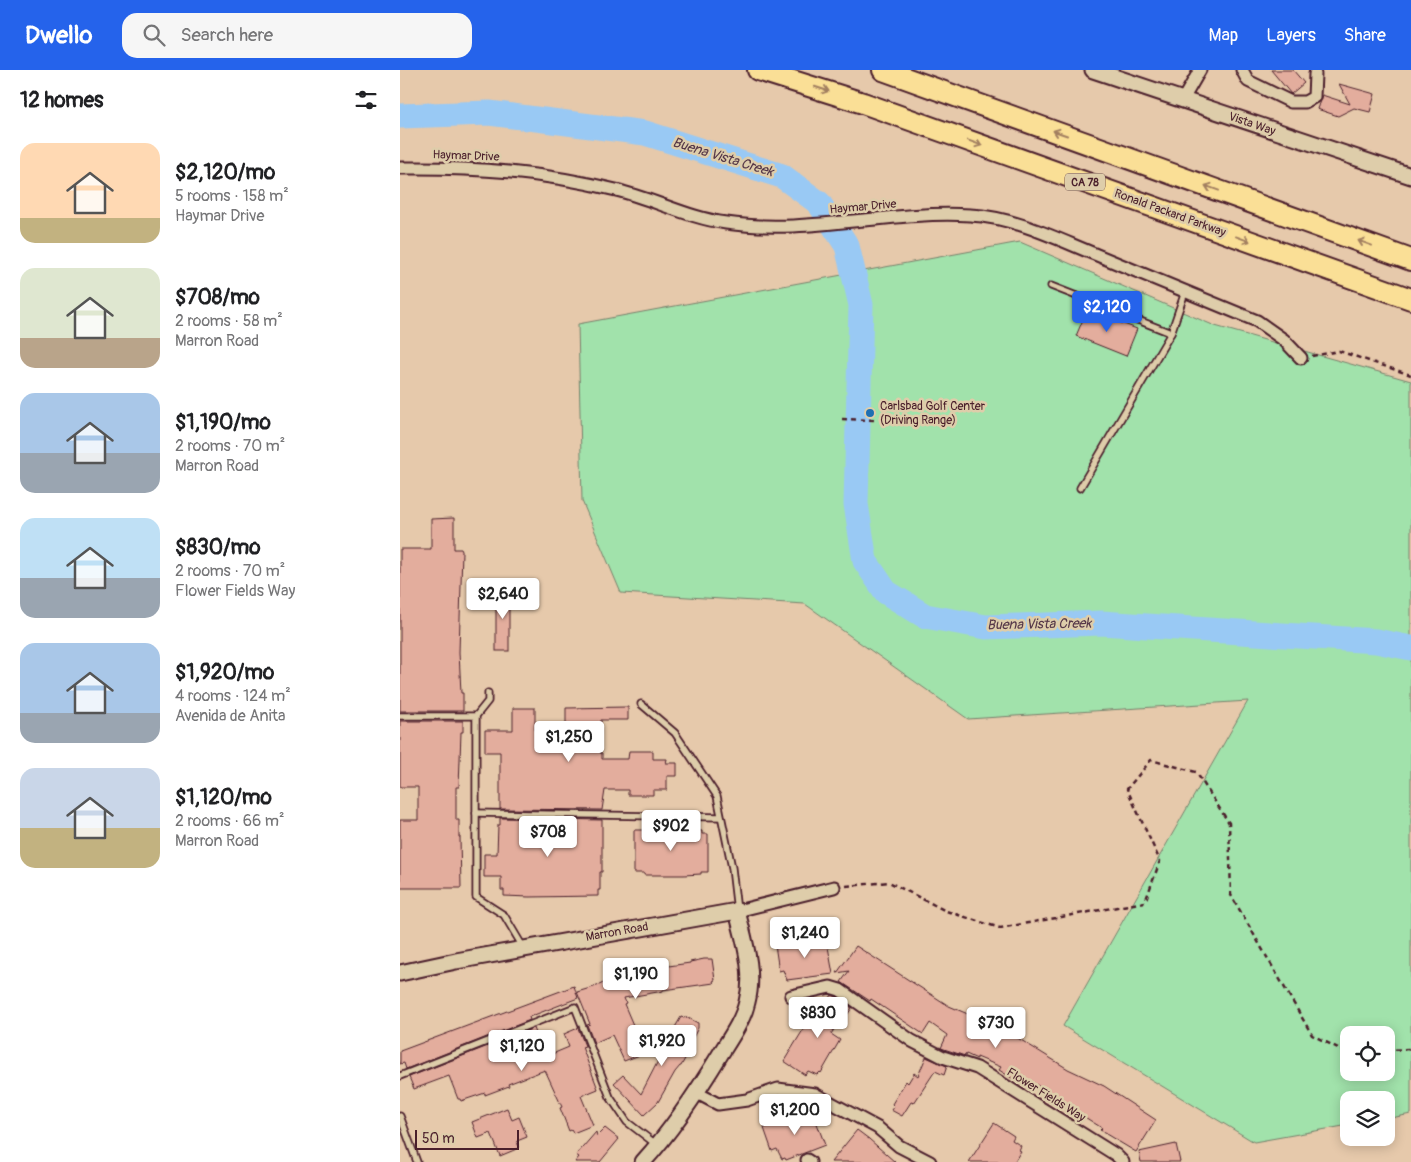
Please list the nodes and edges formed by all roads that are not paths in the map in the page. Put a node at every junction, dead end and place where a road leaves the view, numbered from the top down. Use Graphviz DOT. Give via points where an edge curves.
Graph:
graph roads {
  1 [pos="758,70"];
  2 [pos="882,70"];
  3 [pos="1093,70"];
  4 [pos="1200,70"];
  5 [pos="1242,70"];
  6 [pos="1315,74"];
  7 [pos="1182,101"];
  8 [pos="400,168"];
  9 [pos="1411,176"];
  10 [pos="1411,260"];
  11 [pos="1051,286"];
  12 [pos="1185,292"];
  13 [pos="1411,299"];
  14 [pos="1171,333"];
  15 [pos="1301,358"];
  16 [pos="1080,488"];
  17 [pos="488,694"];
  18 [pos="641,704"];
  19 [pos="400,716"];
  20 [pos="476,716"];
  21 [pos="476,813"];
  22 [pos="722,817"];
  23 [pos="834,887"];
  24 [pos="737,911"];
  25 [pos="524,949"];
  26 [pos="400,973"];
  27 [pos="791,996"];
  28 [pos="400,1076"];
  29 [pos="697,1093"];
  30 [pos="400,1116"];
  31 [pos="658,1146"];
  32 [pos="921,1160"];
  33 [pos="417,1162"];
  34 [pos="643,1162"];
  35 [pos="1123,1162"];
  1 -- 13 [label="highway, Ronald Packard Parkway / CA 78, one-way" via="863,103"];
  10 -- 2 [label="highway, one-way"];
  3 -- 7 [label="street, Vista Way"];
  4 -- 7 [label="street"];
  5 -- 6 [label="street" via="1248,81 1291,102 1305,102 1314,97"];
  7 -- 9 [label="street, Vista Way"];
  8 -- 12 [label="street, Haymar Drive" via="516,171 617,190 724,223 762,227 972,215 1007,221 1051,236"];
  11 -- 14 [label="lane"];
  12 -- 14 [label="lane"];
  12 -- 15 [label="street, Haymar Drive" via="1257,321 1284,340"];
  14 -- 16 [label="lane"];
  17 -- 20 [label="lane" via="488,701"];
  18 -- 22 [label="lane" via="675,733 717,796"];
  19 -- 20 [label="lane"];
  20 -- 21 [label="lane"];
  21 -- 22 [label="lane"];
  21 -- 25 [label="lane" via="476,897 504,915"];
  22 -- 24 [label="lane"];
  23 -- 24 [label="street, Marron Road"];
  24 -- 25 [label="street, Marron Road"];
  24 -- 29 [label="street" via="747,954 748,1002 739,1024"];
  25 -- 26 [label="street, Marron Road"];
  27 -- 35 [label="street, Flower Fields Way" via="830,987 840,990 912,1041 943,1057 977,1068"];
  28 -- 31 [label="lane" via="575,1007 610,1097 627,1122"];
  29 -- 31 [label="street"];
  29 -- 32 [label="street" via="718,1104 747,1100 778,1089 815,1094 878,1128"];
  30 -- 33 [label="lane"];
  31 -- 34 [label="street"];
}
